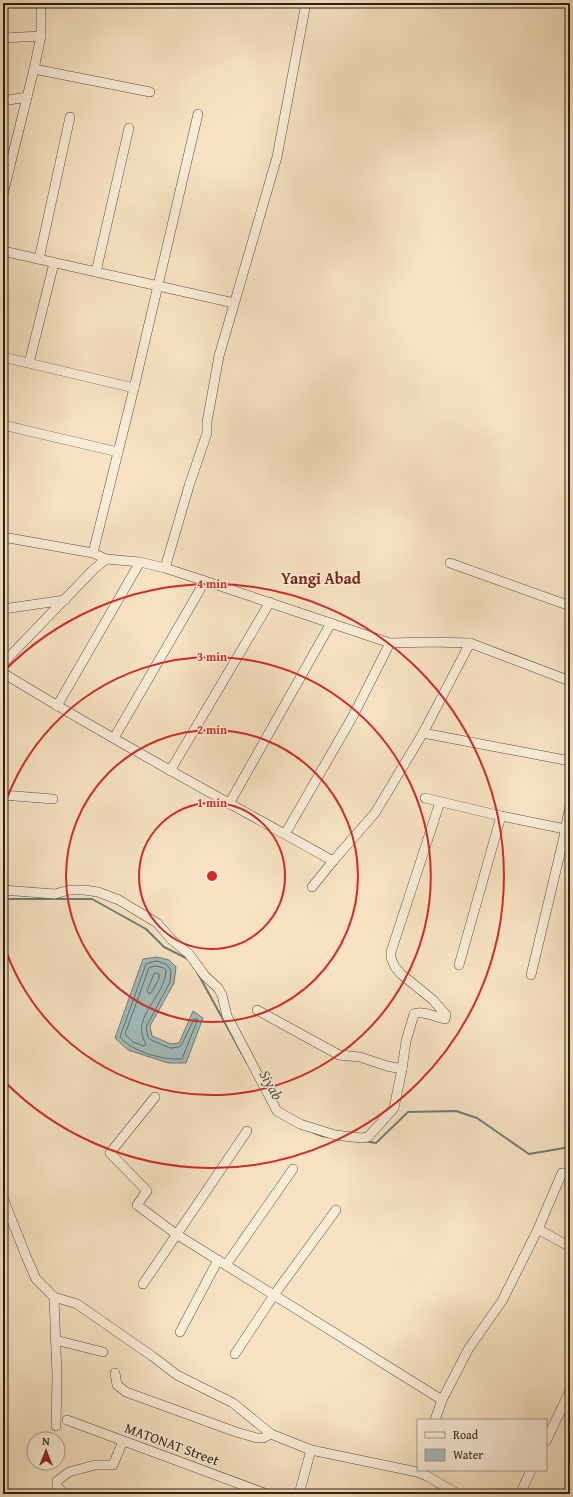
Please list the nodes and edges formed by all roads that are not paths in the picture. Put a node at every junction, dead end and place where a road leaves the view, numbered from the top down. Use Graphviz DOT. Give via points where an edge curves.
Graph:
graph roads {
  1 [pos="41,3"];
  2 [pos="306,3"];
  3 [pos="41,36"];
  4 [pos="3,38"];
  5 [pos="34,68"];
  6 [pos="150,92"];
  7 [pos="27,97"];
  8 [pos="3,100"];
  9 [pos="198,114"];
  10 [pos="70,117"];
  11 [pos="128,128"];
  12 [pos="7,163"];
  13 [pos="3,194"];
  14 [pos="3,252"];
  15 [pos="39,260"];
  16 [pos="54,263"];
  17 [pos="96,272"];
  18 [pos="158,286"];
  19 [pos="234,303"];
  20 [pos="3,357"];
  21 [pos="29,364"];
  22 [pos="134,388"];
  23 [pos="3,425"];
  24 [pos="118,452"];
  25 [pos="3,537"];
  26 [pos="93,553"];
  27 [pos="106,559"];
  28 [pos="140,562"];
  29 [pos="450,563"];
  30 [pos="165,568"];
  31 [pos="205,580"];
  32 [pos="65,600"];
  33 [pos="270,602"];
  34 [pos="570,606"];
  35 [pos="3,609"];
  36 [pos="331,623"];
  37 [pos="390,643"];
  38 [pos="470,643"];
  39 [pos="3,663"];
  40 [pos="3,673"];
  41 [pos="570,681"];
  42 [pos="57,706"];
  43 [pos="423,733"];
  44 [pos="114,738"];
  45 [pos="570,761"];
  46 [pos="170,771"];
  47 [pos="3,794"];
  48 [pos="53,798"];
  49 [pos="425,798"];
  50 [pos="440,802"];
  51 [pos="229,804"];
  52 [pos="570,805"];
  53 [pos="501,816"];
  54 [pos="565,829"];
  55 [pos="285,834"];
  56 [pos="566,842"];
  57 [pos="333,861"];
  58 [pos="312,887"];
  59 [pos="3,890"];
  60 [pos="459,965"];
  61 [pos="531,974"];
  62 [pos="257,1010"];
  63 [pos="402,1069"];
  64 [pos="155,1097"];
  65 [pos="247,1131"];
  66 [pos="293,1170"];
  67 [pos="562,1173"];
  68 [pos="3,1198"];
  69 [pos="336,1210"];
  70 [pos="538,1229"];
  71 [pos="176,1234"];
  72 [pos="570,1247"];
  73 [pos="218,1260"];
  74 [pos="226,1265"];
  75 [pos="143,1284"];
  76 [pos="274,1295"];
  77 [pos="54,1297"];
  78 [pos="180,1332"];
  79 [pos="55,1340"];
  80 [pos="103,1352"];
  81 [pos="235,1354"];
  82 [pos="115,1373"];
  83 [pos="570,1392"];
  84 [pos="442,1400"];
  85 [pos="435,1419"];
  86 [pos="67,1420"];
  87 [pos="56,1426"];
  88 [pos="271,1434"];
  89 [pos="547,1439"];
  90 [pos="123,1441"];
  91 [pos="311,1450"];
  92 [pos="417,1471"];
  93 [pos="418,1471"];
  94 [pos="531,1471"];
  95 [pos="64,1494"];
  96 [pos="267,1494"];
  97 [pos="299,1494"];
  98 [pos="458,1494"];
  99 [pos="520,1494"];
  1 -- 3 [label="street"];
  2 -- 19 [label="street" via="277,157"];
  3 -- 4 [label="street"];
  3 -- 5 [label="street"];
  5 -- 6 [label="street"];
  5 -- 7 [label="street"];
  7 -- 8 [label="street"];
  7 -- 12 [label="street"];
  9 -- 18 [label="street"];
  10 -- 15 [label="street"];
  11 -- 17 [label="street"];
  12 -- 13 [label="street"];
  14 -- 15 [label="street"];
  15 -- 16 [label="street"];
  16 -- 17 [label="street"];
  16 -- 21 [label="street"];
  17 -- 18 [label="street"];
  18 -- 19 [label="street"];
  18 -- 22 [label="street"];
  19 -- 30 [label="street" via="206,422 207,433"];
  20 -- 21 [label="street"];
  21 -- 22 [label="street"];
  22 -- 24 [label="street"];
  23 -- 24 [label="street"];
  24 -- 26 [label="street"];
  25 -- 26 [label="street"];
  26 -- 27 [label="street"];
  27 -- 28 [label="street"];
  27 -- 32 [label="street"];
  28 -- 30 [label="street"];
  28 -- 42 [label="street"];
  29 -- 34 [label="street"];
  30 -- 31 [label="street"];
  31 -- 33 [label="street"];
  31 -- 44 [label="street"];
  32 -- 35 [label="street"];
  32 -- 39 [label="street"];
  33 -- 36 [label="street"];
  33 -- 46 [label="street"];
  36 -- 37 [label="street"];
  36 -- 51 [label="street"];
  37 -- 38 [label="street"];
  37 -- 55 [label="street" via="353,716"];
  38 -- 41 [label="street"];
  38 -- 43 [label="street"];
  40 -- 42 [label="street"];
  42 -- 44 [label="street"];
  43 -- 45 [label="street"];
  43 -- 57 [label="street" via="376,813"];
  44 -- 46 [label="street"];
  46 -- 51 [label="street"];
  47 -- 48 [label="street"];
  49 -- 50 [label="street"];
  50 -- 53 [label="street"];
  50 -- 63 [label="street" via="391,958 401,974 433,1000 446,1015 445,1018 417,1012 414,1014 406,1041"];
  51 -- 55 [label="street"];
  52 -- 54 [label="street"];
  53 -- 54 [label="street"];
  53 -- 60 [label="street"];
  54 -- 56 [label="street"];
  55 -- 57 [label="street"];
  56 -- 61 [label="street"];
  57 -- 58 [label="street"];
  59 -- 63 [label="street" via="55,894 69,890 98,892 119,900 157,923 189,954 205,976 218,988 227,1016 277,1112 300,1124 335,1135 368,1137 394,1108"];
  62 -- 63 [label="street" via="339,1055 360,1057"];
  64 -- 71 [label="street" via="110,1153 147,1191 137,1205"];
  65 -- 71 [label="street"];
  66 -- 74 [label="street"];
  67 -- 70 [label="street"];
  68 -- 77 [label="street" via="36,1279"];
  69 -- 76 [label="street"];
  70 -- 72 [label="street"];
  70 -- 84 [label="street" via="502,1301 469,1348"];
  71 -- 73 [label="street"];
  71 -- 75 [label="street"];
  73 -- 74 [label="street"];
  73 -- 78 [label="street"];
  74 -- 76 [label="street"];
  76 -- 81 [label="street"];
  76 -- 84 [label="street"];
  77 -- 79 [label="street"];
  77 -- 88 [label="street" via="77,1304 177,1375 233,1403"];
  79 -- 80 [label="street"];
  79 -- 87 [label="street"];
  82 -- 88 [label="street" via="117,1385 126,1392 236,1432 257,1438"];
  83 -- 89 [label="street"];
  84 -- 85 [label="street"];
  86 -- 90 [label="street, MATONAT Street"];
  88 -- 91 [label="street"];
  90 -- 95 [label="street" via="113,1465 95,1465 69,1472 57,1480 57,1486"];
  90 -- 96 [label="street, MATONAT Street"];
  91 -- 92 [label="street"];
  91 -- 97 [label="street"];
  93 -- 98 [label="street"];
  94 -- 99 [label="street"];
}
